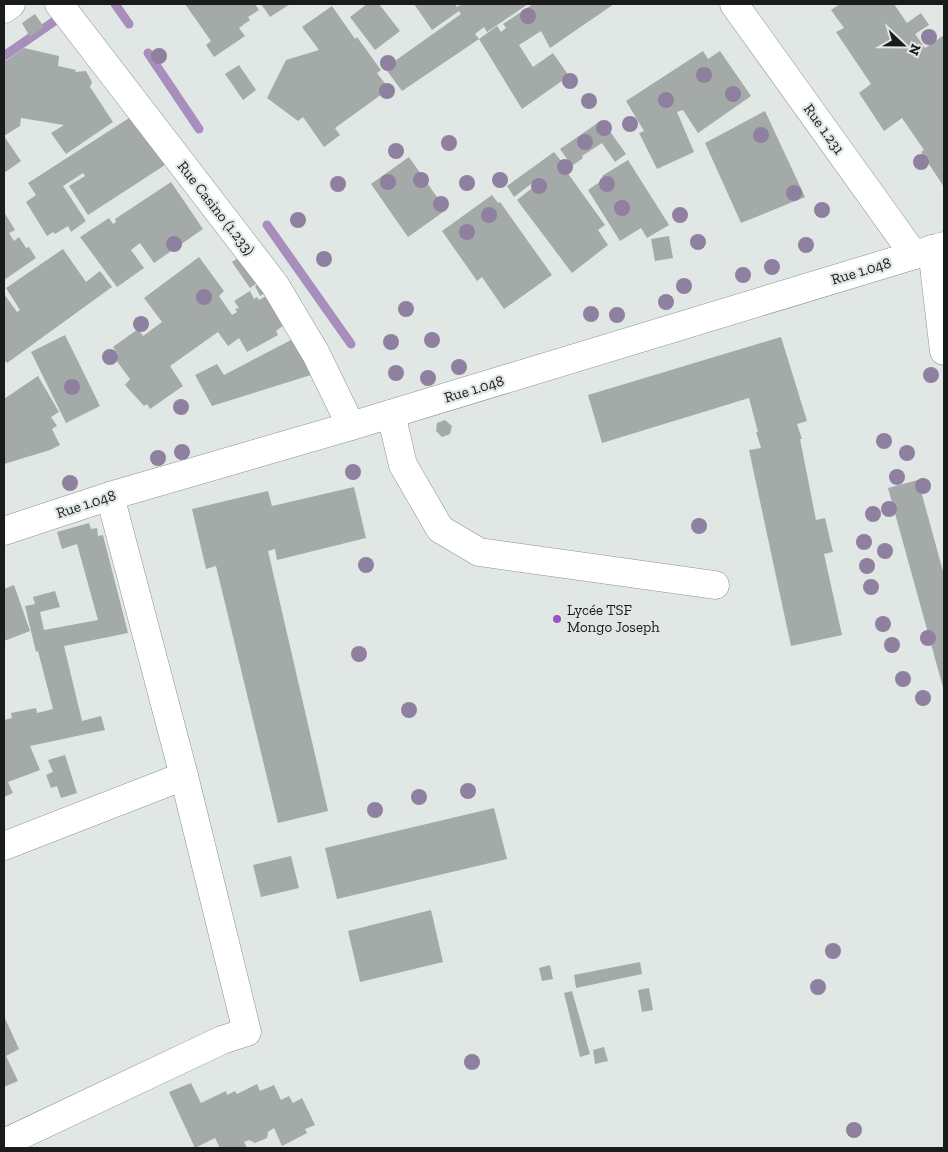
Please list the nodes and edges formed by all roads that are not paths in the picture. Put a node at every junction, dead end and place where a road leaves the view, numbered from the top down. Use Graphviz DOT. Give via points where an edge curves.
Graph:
graph roads {
  1 [pos="11,4"];
  2 [pos="59,4"];
  3 [pos="734,4"];
  4 [pos="4,9"];
  5 [pos="930,250"];
  6 [pos="944,351"];
  7 [pos="391,414"];
  8 [pos="351,426"];
  9 [pos="110,496"];
  10 [pos="4,532"];
  11 [pos="715,585"];
  12 [pos="184,776"];
  13 [pos="4,846"];
  14 [pos="4,1143"];
  1 -- 4 [label="street"];
  2 -- 8 [label="street, Rue Casino (1.233)" via="275,285 316,354"];
  3 -- 5 [label="street, Rue 1.231"];
  5 -- 6 [label="street"];
  5 -- 7 [label="street, Rue 1.048"];
  7 -- 8 [label="street, Rue 1.048"];
  7 -- 11 [label="street" via="403,465 440,529 479,552"];
  8 -- 9 [label="street, Rue 1.048"];
  9 -- 10 [label="street, Rue 1.048"];
  9 -- 12 [label="street"];
  12 -- 13 [label="street"];
  12 -- 14 [label="street" via="247,1032 222,1040"];
}
